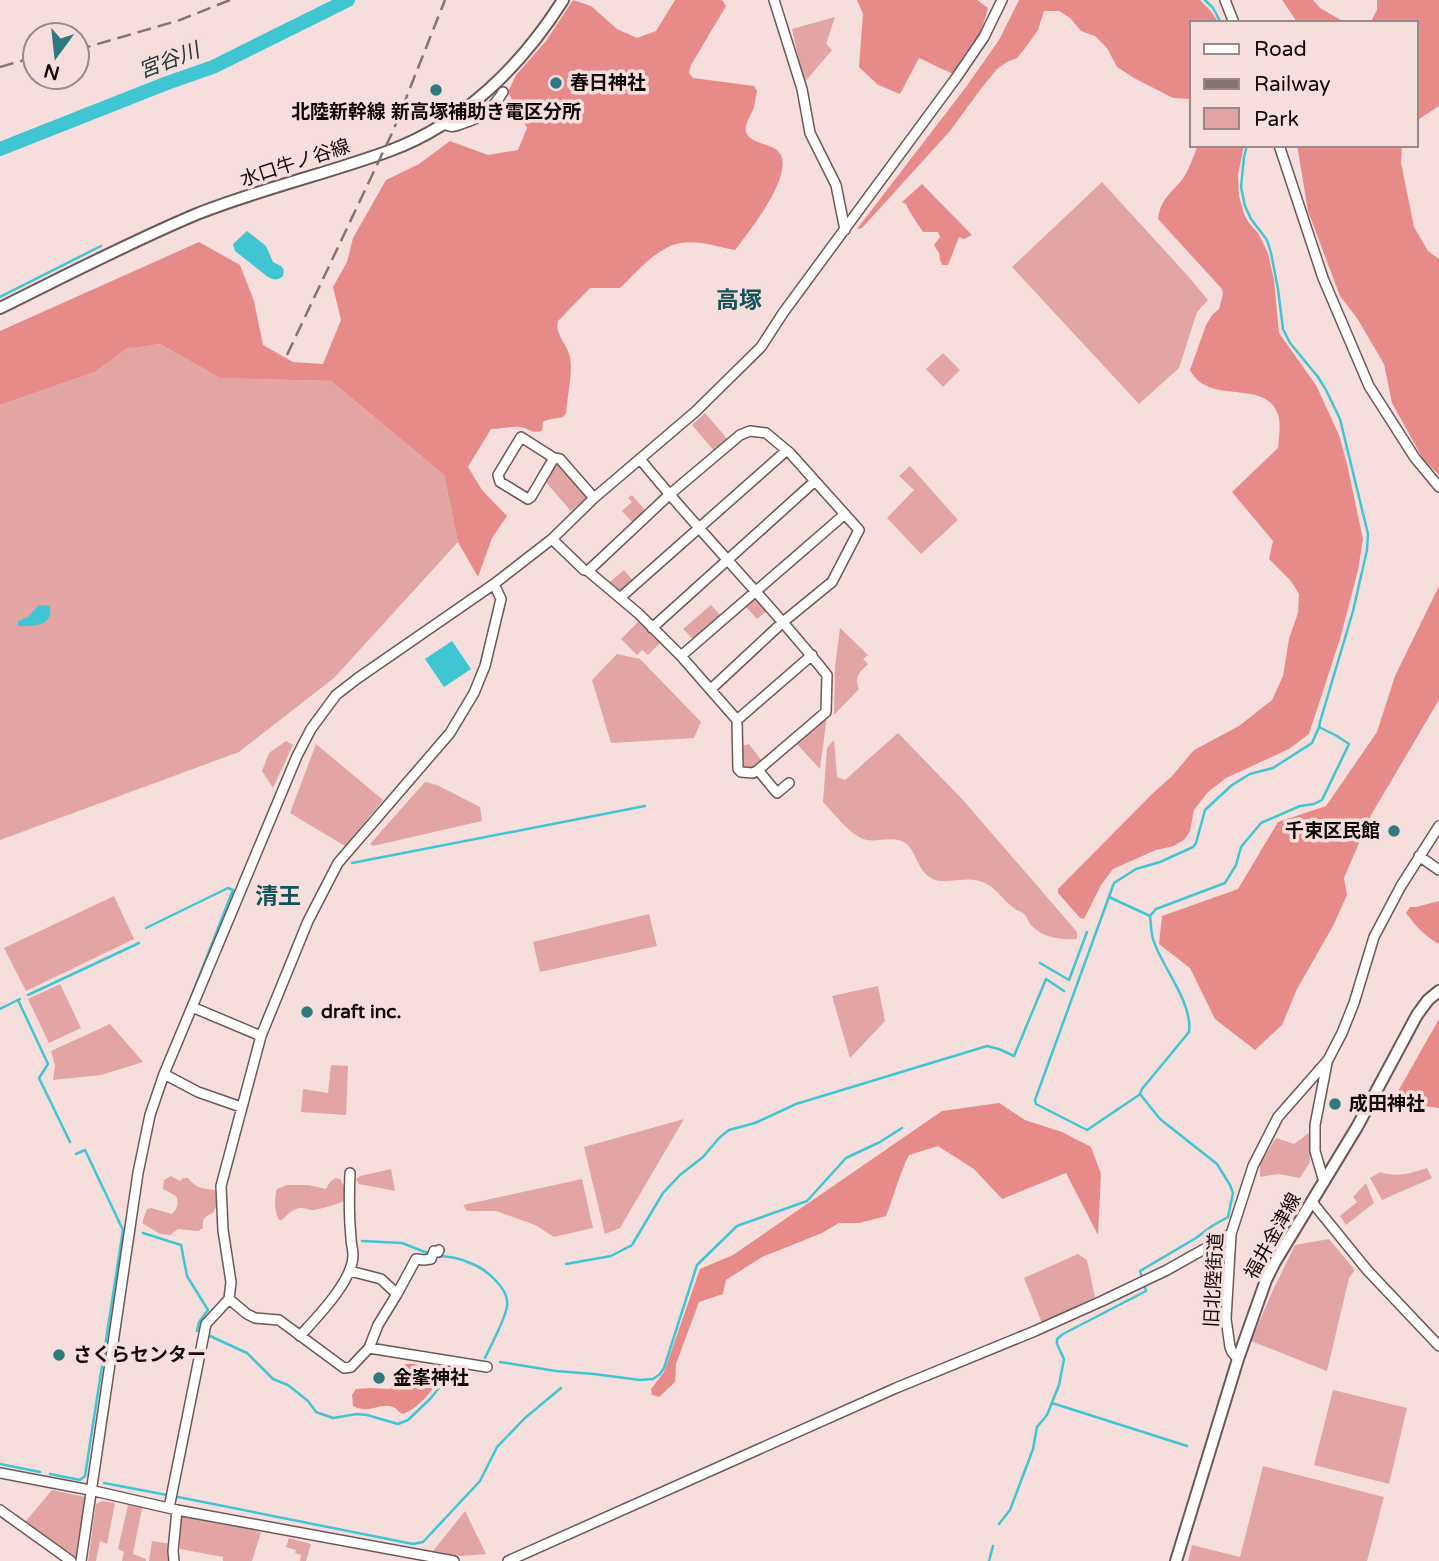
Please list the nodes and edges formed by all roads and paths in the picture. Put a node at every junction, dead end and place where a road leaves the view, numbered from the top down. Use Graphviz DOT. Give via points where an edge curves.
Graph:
graph roads {
  1 [pos="563,0"];
  2 [pos="774,0"];
  3 [pos="1002,0"];
  4 [pos="1224,0"];
  5 [pos="1233,21"];
  6 [pos="503,92"];
  7 [pos="443,123"];
  8 [pos="1280,147"];
  9 [pos="845,230"];
  10 [pos="0,308"];
  11 [pos="786,452"];
  12 [pos="554,458"];
  13 [pos="640,460"];
  14 [pos="815,481"];
  15 [pos="1439,487"];
  16 [pos="669,495"];
  17 [pos="594,498"];
  18 [pos="845,514"];
  19 [pos="699,527"];
  20 [pos="552,539"];
  21 [pos="727,560"];
  22 [pos="588,571"];
  23 [pos="494,584"];
  24 [pos="755,592"];
  25 [pos="621,597"];
  26 [pos="783,622"];
  27 [pos="652,628"];
  28 [pos="812,655"];
  29 [pos="681,656"];
  30 [pos="711,689"];
  31 [pos="737,720"];
  32 [pos="758,770"];
  33 [pos="789,783"];
  34 [pos="1439,826"];
  35 [pos="1419,856"];
  36 [pos="1439,870"];
  37 [pos="1439,991"];
  38 [pos="192,1007"];
  39 [pos="261,1037"];
  40 [pos="1328,1060"];
  41 [pos="164,1074"];
  42 [pos="241,1107"];
  43 [pos="350,1173"];
  44 [pos="1324,1182"];
  45 [pos="1312,1202"];
  46 [pos="1231,1234"];
  47 [pos="439,1250"];
  48 [pos="350,1271"];
  49 [pos="397,1294"];
  50 [pos="229,1299"];
  51 [pos="300,1336"];
  52 [pos="1439,1346"];
  53 [pos="369,1348"];
  54 [pos="1238,1359"];
  55 [pos="487,1367"];
  56 [pos="0,1473"];
  57 [pos="90,1490"];
  58 [pos="173,1509"];
  59 [pos="0,1510"];
  60 [pos="71,1561"];
  61 [pos="81,1561"];
  62 [pos="174,1561"];
  63 [pos="454,1561"];
  64 [pos="508,1561"];
  65 [pos="1176,1561"];
  1 -- 7 [label="main road, 水口牛ノ谷線" via="513,67"];
  2 -- 9 [label="street" via="802,89 810,132 836,185"];
  3 -- 9 [label="street" via="984,37"];
  4 -- 5 [label="street"];
  6 -- 7 [label="street" via="481,117 453,127"];
  7 -- 10 [label="main road, 水口牛ノ谷線" via="391,150 198,214"];
  8 -- 15 [label="street" via="1323,278 1369,386"];
  9 -- 13 [label="street" via="761,347"];
  11 -- 14 [label="street"];
  11 -- 16 [label="street" via="766,433 740,435"];
  11 -- 19 [label="street"];
  12 -- 12 [label="street" via="522,437 498,475 500,482 528,499"];
  12 -- 17 [label="street" via="560,459"];
  13 -- 16 [label="street"];
  13 -- 17 [label="street"];
  14 -- 18 [label="street"];
  14 -- 21 [label="street"];
  16 -- 19 [label="street"];
  16 -- 22 [label="street"];
  17 -- 20 [label="street"];
  18 -- 24 [label="street"];
  18 -- 26 [label="street" via="859,530 832,582"];
  19 -- 21 [label="street"];
  19 -- 25 [label="street"];
  20 -- 22 [label="street"];
  20 -- 23 [label="street"];
  21 -- 24 [label="street"];
  21 -- 27 [label="street"];
  22 -- 25 [label="street"];
  23 -- 38 [label="street" via="358,678 322,713 297,756"];
  23 -- 39 [label="street" via="501,599 474,693 450,733 338,863 308,921"];
  24 -- 26 [label="street"];
  24 -- 29 [label="street"];
  25 -- 27 [label="street"];
  26 -- 28 [label="street"];
  26 -- 30 [label="street"];
  27 -- 29 [label="street"];
  28 -- 31 [label="street"];
  28 -- 32 [label="street" via="827,675 826,712"];
  29 -- 30 [label="street"];
  30 -- 31 [label="street"];
  31 -- 32 [label="street" via="738,769"];
  32 -- 33 [label="street" via="778,793"];
  34 -- 35 [label="street, 旧北陸街道"];
  35 -- 36 [label="street"];
  35 -- 40 [label="street, 旧北陸街道" via="1374,937 1354,1003"];
  37 -- 44 [label="main road, 福井金津線" via="1422,1007"];
  38 -- 39 [label="street"];
  38 -- 41 [label="street"];
  39 -- 42 [label="street"];
  40 -- 44 [label="street, 旧北陸街道" via="1315,1125 1315,1151"];
  40 -- 46 [label="street, 旧北陸街道" via="1278,1117 1252,1166"];
  41 -- 42 [label="street"];
  41 -- 57 [label="street" via="138,1172"];
  42 -- 50 [label="street" via="221,1186"];
  43 -- 48 [label="street" via="354,1256"];
  44 -- 45 [label="main road, 福井金津線"];
  45 -- 52 [label="street" via="1368,1271"];
  45 -- 54 [label="main road, 福井金津線" via="1271,1270"];
  46 -- 54 [label="street, 旧北陸街道" via="1226,1319 1230,1347"];
  46 -- 64 [label="street" via="1091,1306"];
  47 -- 49 [label="street" via="431,1259 416,1259"];
  48 -- 49 [label="street" via="381,1279"];
  48 -- 51 [label="street"];
  49 -- 53 [label="street"];
  50 -- 51 [label="street" via="247,1314 279,1320"];
  50 -- 58 [label="street" via="205,1324"];
  51 -- 53 [label="street" via="344,1368 351,1367"];
  53 -- 55 [label="street"];
  54 -- 65 [label="main road, 福井金津線"];
  56 -- 57 [label="street"];
  57 -- 58 [label="street"];
  57 -- 61 [label="street"];
  58 -- 62 [label="street"];
  58 -- 63 [label="street"];
  59 -- 60 [label="street"];
}
